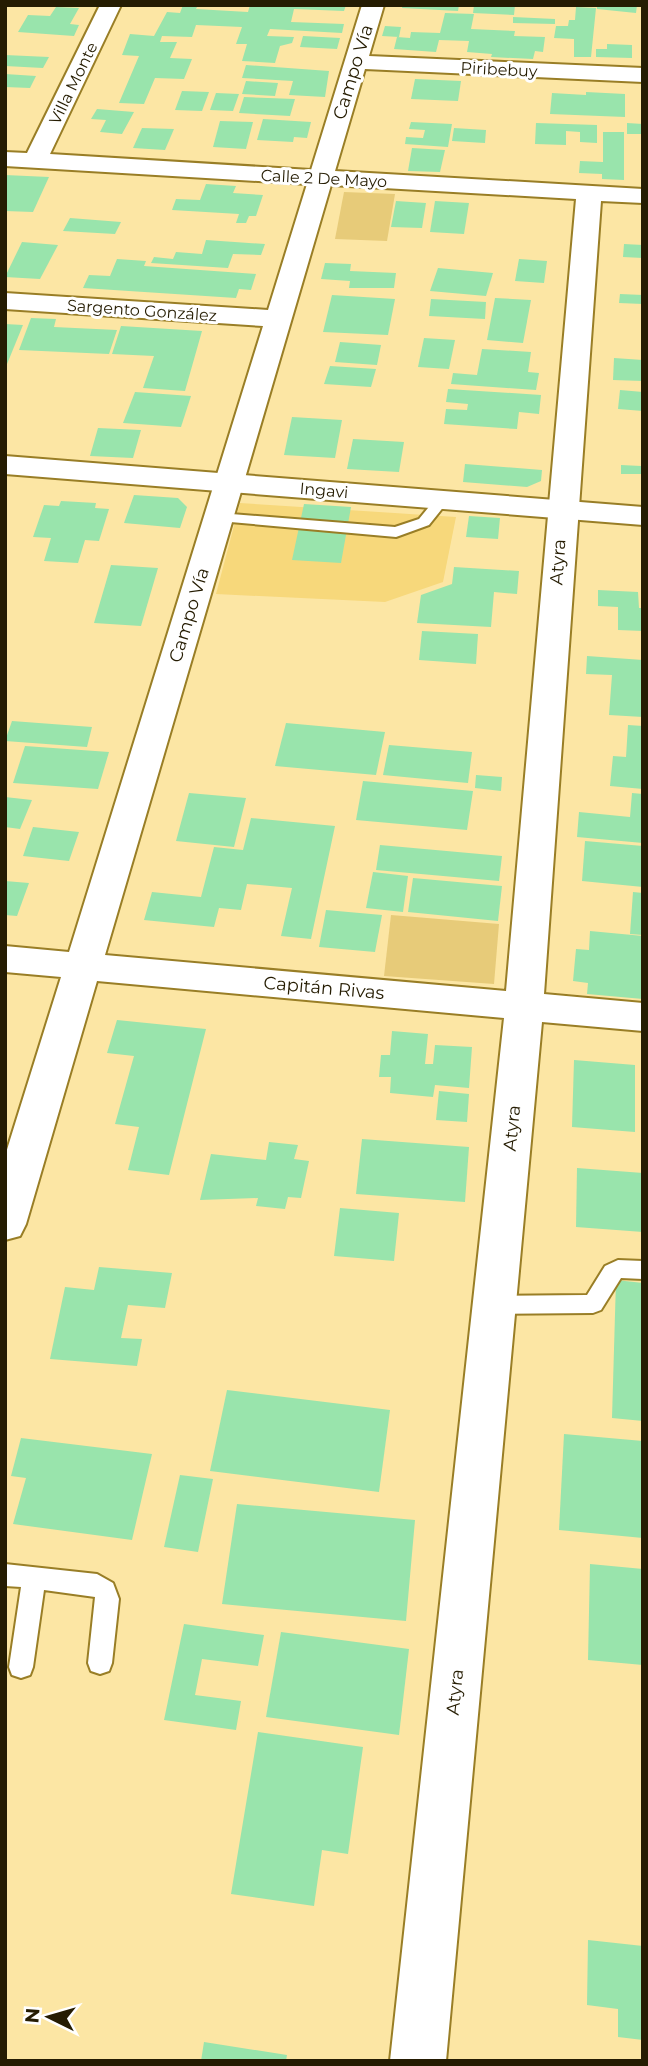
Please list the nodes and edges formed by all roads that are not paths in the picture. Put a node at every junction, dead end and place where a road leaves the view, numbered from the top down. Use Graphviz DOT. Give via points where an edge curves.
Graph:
graph roads {
  1 [pos="111,5"];
  2 [pos="373,5"];
  3 [pos="356,62"];
  4 [pos="643,75"];
  5 [pos="5,159"];
  6 [pos="36,161"];
  7 [pos="321,178"];
  8 [pos="589,193"];
  9 [pos="643,196"];
  10 [pos="5,301"];
  11 [pos="278,319"];
  12 [pos="5,465"];
  13 [pos="229,482"];
  14 [pos="442,499"];
  15 [pos="562,509"];
  16 [pos="643,516"];
  17 [pos="219,517"];
  18 [pos="5,959"];
  19 [pos="83,966"];
  20 [pos="524,1007"];
  21 [pos="643,1017"];
  22 [pos="5,1224"];
  23 [pos="643,1270"];
  24 [pos="494,1305"];
  25 [pos="5,1575"];
  26 [pos="34,1578"];
  27 [pos="100,1663"];
  28 [pos="21,1667"];
  29 [pos="418,2061"];
  1 -- 6 [label="street, Villa Monte"];
  2 -- 3 [label="street, Campo Vía"];
  3 -- 4 [label="street, Piribebuy"];
  3 -- 7 [label="street, Campo Vía"];
  5 -- 6 [label="street, Calle 2 De Mayo"];
  6 -- 7 [label="street, Calle 2 De Mayo"];
  7 -- 8 [label="street, Calle 2 De Mayo"];
  7 -- 11 [label="street, Campo Vía"];
  8 -- 9 [label="street, Calle 2 De Mayo"];
  8 -- 15 [label="street, Atyra"];
  10 -- 11 [label="street, Sargento González"];
  11 -- 13 [label="street, Campo Vía"];
  12 -- 13 [label="street, Ingavi"];
  13 -- 14 [label="street, Ingavi"];
  13 -- 17 [label="street, Campo Vía"];
  14 -- 15 [label="street, Ingavi"];
  14 -- 17 [label="lane" via="424,522 396,532"];
  15 -- 16 [label="street, Ingavi"];
  15 -- 20 [label="street, Atyra"];
  17 -- 19 [label="street, Campo Vía"];
  18 -- 19 [label="street, Capitán Rivas"];
  19 -- 20 [label="street, Capitán Rivas"];
  19 -- 22 [label="street, Campo Vía"];
  20 -- 21 [label="street, Capitán Rivas"];
  20 -- 24 [label="street, Atyra"];
  23 -- 24 [label="lane" via="613,1272 593,1304"];
  24 -- 29 [label="street, Atyra"];
  25 -- 26 [label="lane"];
  26 -- 27 [label="lane" via="97,1585 105,1591"];
  26 -- 28 [label="lane"];
}
